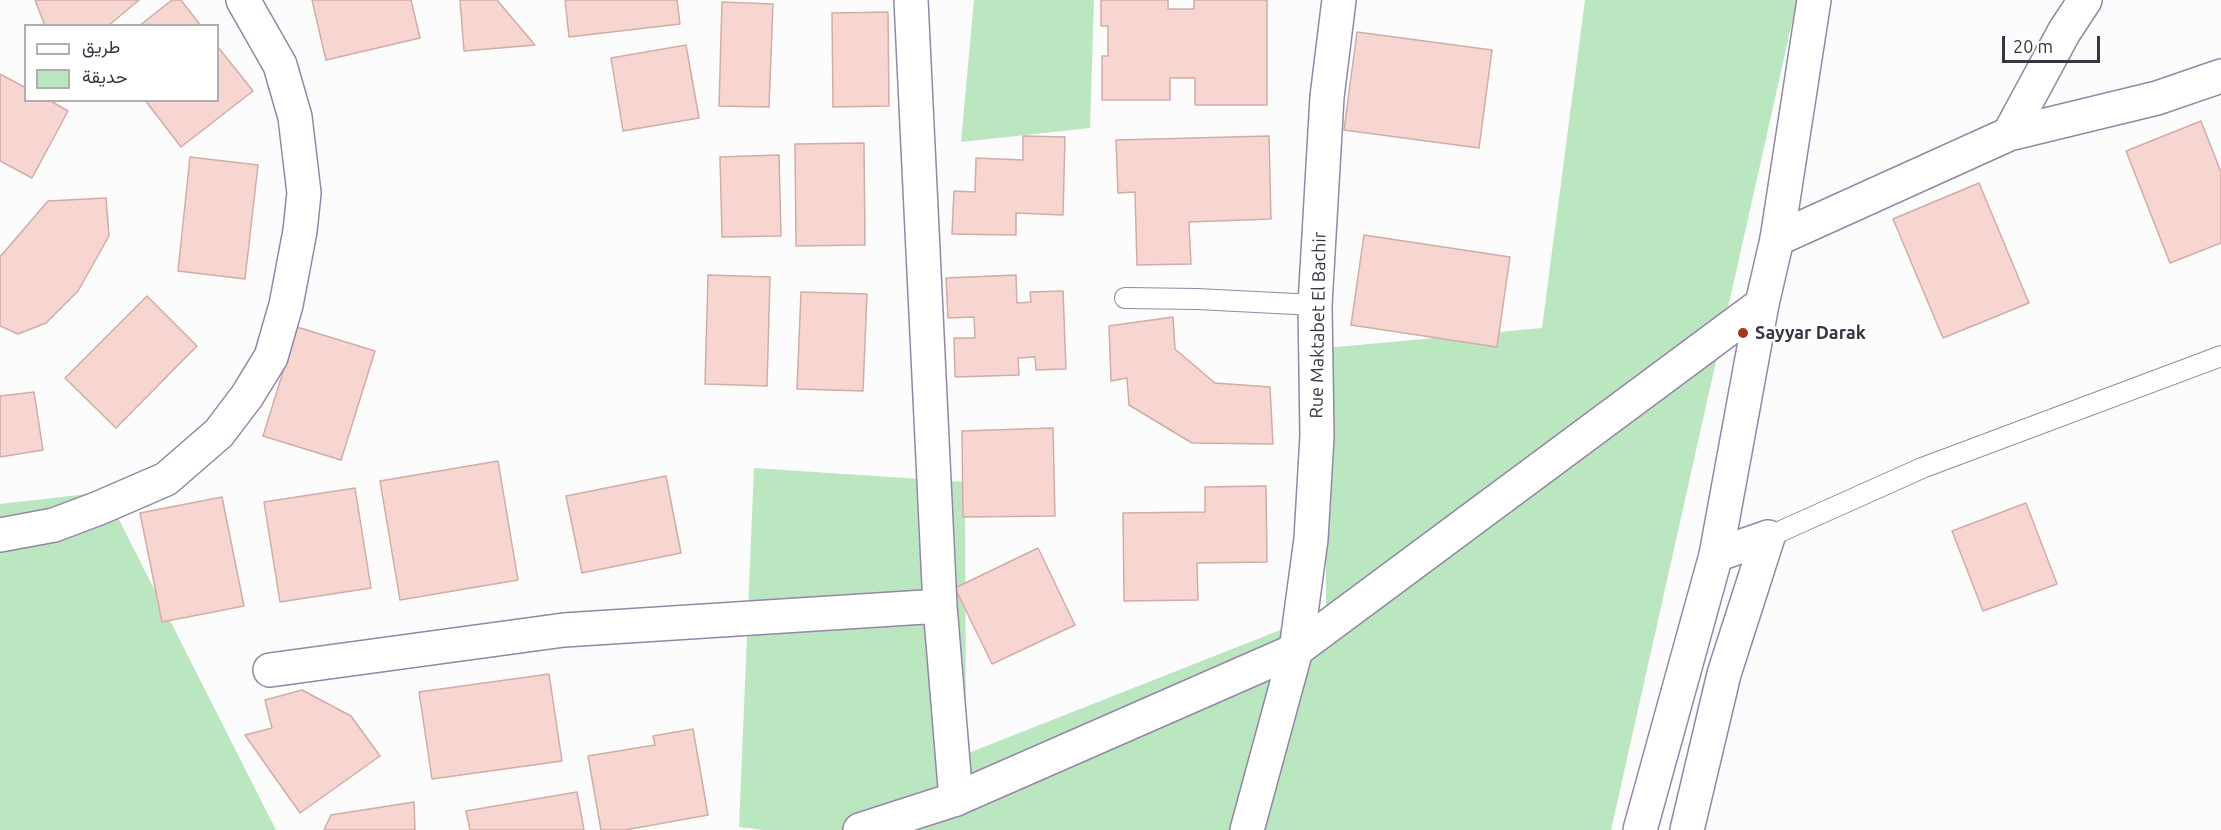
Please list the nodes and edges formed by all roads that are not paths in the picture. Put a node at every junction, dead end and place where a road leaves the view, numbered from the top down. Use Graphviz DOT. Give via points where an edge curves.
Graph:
graph roads {
  1 [pos="243,0"];
  2 [pos="910,0"];
  3 [pos="1339,0"];
  4 [pos="1814,0"];
  5 [pos="2085,0"];
  6 [pos="2221,76"];
  7 [pos="2010,134"];
  8 [pos="1777,239"];
  9 [pos="1125,298"];
  10 [pos="1762,304"];
  11 [pos="1315,305"];
  12 [pos="2221,357"];
  13 [pos="0,535"];
  14 [pos="1768,537"];
  15 [pos="1716,555"];
  16 [pos="940,606"];
  17 [pos="1296,650"];
  18 [pos="270,670"];
  19 [pos="956,799"];
  20 [pos="860,830"];
  21 [pos="1247,830"];
  22 [pos="1640,830"];
  23 [pos="1687,830"];
  1 -- 13 [label="street" via="280,64 295,117 304,193 286,306 270,357 219,433 166,479 54,525"];
  2 -- 16 [label="street"];
  3 -- 11 [label="street, Rue Maktabet El Bachir" via="1327,97"];
  4 -- 8 [label="street"];
  5 -- 7 [label="street"];
  6 -- 7 [label="street" via="2157,98"];
  7 -- 8 [label="street"];
  8 -- 10 [label="street"];
  9 -- 11 [label="lane"];
  10 -- 15 [label="street"];
  10 -- 17 [label="street"];
  11 -- 17 [label="street, Rue Maktabet El Bachir" via="1317,436 1311,540"];
  12 -- 14 [label="lane" via="1922,468"];
  14 -- 15 [label="street"];
  14 -- 23 [label="street" via="1724,674"];
  15 -- 22 [label="street"];
  16 -- 18 [label="street" via="564,630"];
  16 -- 19 [label="street"];
  17 -- 19 [label="street"];
  17 -- 21 [label="street, Rue Maktabet El Bachir"];
  19 -- 20 [label="street"];
}
